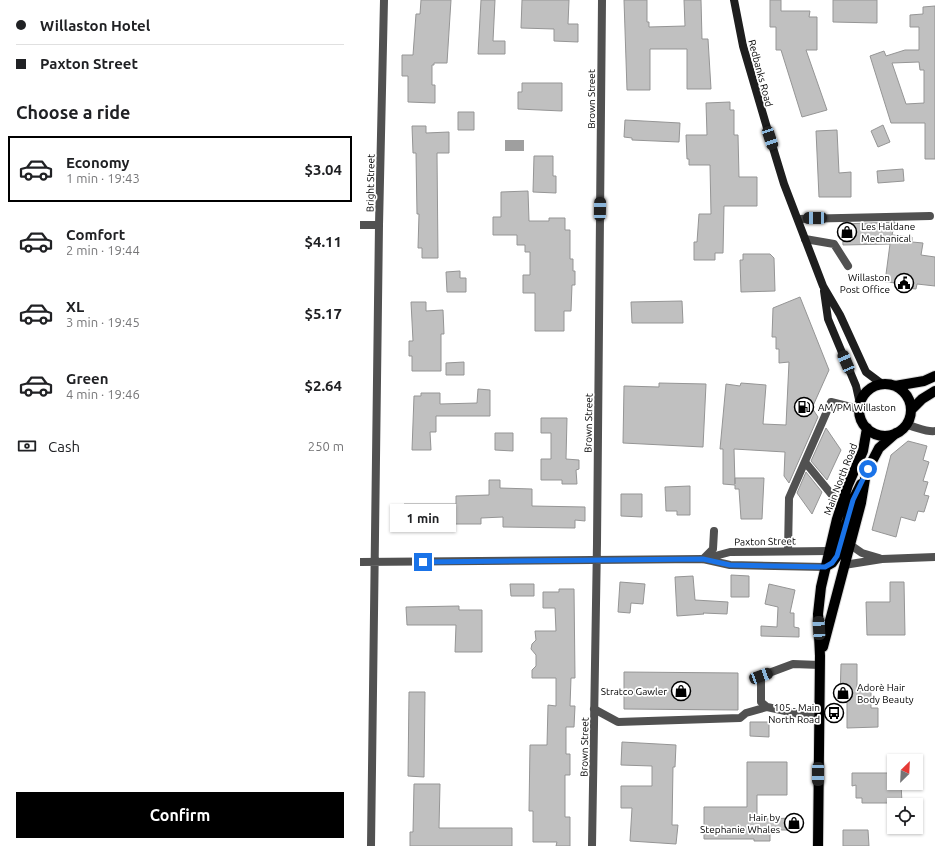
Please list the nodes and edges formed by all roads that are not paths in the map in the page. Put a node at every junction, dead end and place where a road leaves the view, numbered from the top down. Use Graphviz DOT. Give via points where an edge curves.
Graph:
graph roads {
  1 [pos="384,0"];
  2 [pos="602,0"];
  3 [pos="734,0"];
  4 [pos="930,216"];
  5 [pos="798,219"];
  6 [pos="360,225"];
  7 [pos="379,225"];
  8 [pos="805,239"];
  9 [pos="848,266"];
  10 [pos="823,286"];
  11 [pos="935,376"];
  12 [pos="882,384"];
  13 [pos="895,386"];
  14 [pos="935,391"];
  15 [pos="859,406"];
  16 [pos="911,410"];
  17 [pos="906,425"];
  18 [pos="867,428"];
  19 [pos="935,431"];
  20 [pos="896,433"];
  21 [pos="805,462"];
  22 [pos="866,473"];
  23 [pos="841,506"];
  24 [pos="714,531"];
  25 [pos="849,544"];
  26 [pos="829,550"];
  27 [pos="788,551"];
  28 [pos="935,557"];
  29 [pos="703,559"];
  30 [pos="882,559"];
  31 [pos="597,560"];
  32 [pos="360,562"];
  33 [pos="375,562"];
  34 [pos="844,565"];
  35 [pos="825,567"];
  36 [pos="820,661"];
  37 [pos="767,708"];
  38 [pos="594,709"];
  39 [pos="818,718"];
  40 [pos="371,846"];
  41 [pos="592,846"];
  42 [pos="818,846"];
  1 -- 7 [label="street, Bright Street"];
  2 -- 31 [label="street, Brown Street"];
  3 -- 5 [label="main road, Redbanks Road" via="755,92 784,184"];
  4 -- 5 [label="street"];
  5 -- 8 [label="main road, Redbanks Road"];
  6 -- 7 [label="street"];
  7 -- 33 [label="street, Bright Street"];
  8 -- 9 [label="street" via="834,244"];
  8 -- 10 [label="main road, Redbanks Road"];
  10 -- 12 [label="main road, Redbanks Road" via="840,315 866,372"];
  10 -- 15 [label="main road, Redbanks Road" via="828,319 856,386"];
  11 -- 13 [label="main road" via="924,381"];
  12 -- 13 [label="main road"];
  12 -- 15 [label="main road" via="873,386 866,392"];
  13 -- 16 [label="main road" via="907,395"];
  14 -- 16 [label="main road"];
  15 -- 18 [label="main road" via="862,421"];
  15 -- 21 [label="street" via="831,402"];
  16 -- 17 [label="main road"];
  17 -- 19 [label="street"];
  17 -- 20 [label="main road"];
  18 -- 20 [label="main road" via="884,435"];
  18 -- 23 [label="main road, Main North Road" via="864,451"];
  20 -- 22 [label="main road, Main North Road" via="879,448"];
  21 -- 23 [label="street"];
  21 -- 27 [label="street" via="789,498"];
  22 -- 25 [label="main road, Main North Road"];
  22 -- 35 [label="main road" via="853,500 837,556"];
  23 -- 26 [label="main road, Main North Road"];
  24 -- 29 [label="street" via="713,549"];
  25 -- 30 [label="street" via="862,553"];
  25 -- 34 [label="main road, Main North Road"];
  26 -- 27 [label="street, Paxton Street"];
  26 -- 35 [label="main road, Main North Road"];
  27 -- 29 [label="street, Paxton Street" via="730,552"];
  28 -- 30 [label="street"];
  29 -- 31 [label="street, Paxton Street"];
  29 -- 35 [label="street, Paxton Street" via="730,565"];
  30 -- 34 [label="street"];
  31 -- 33 [label="street, Paxton Street"];
  31 -- 38 [label="street, Brown Street"];
  32 -- 33 [label="street, Paxton Street"];
  33 -- 40 [label="street, Bright Street"];
  34 -- 36 [label="main road, Main North Road"];
  35 -- 36 [label="main road, Main North Road" via="818,614"];
  36 -- 37 [label="street" via="793,664 761,676 761,702"];
  36 -- 39 [label="main road, Main North Road"];
  37 -- 38 [label="street" via="746,713 740,718 618,722"];
  37 -- 39 [label="street"];
  38 -- 41 [label="street, Brown Street"];
  39 -- 42 [label="main road, Main North Road"];
}
